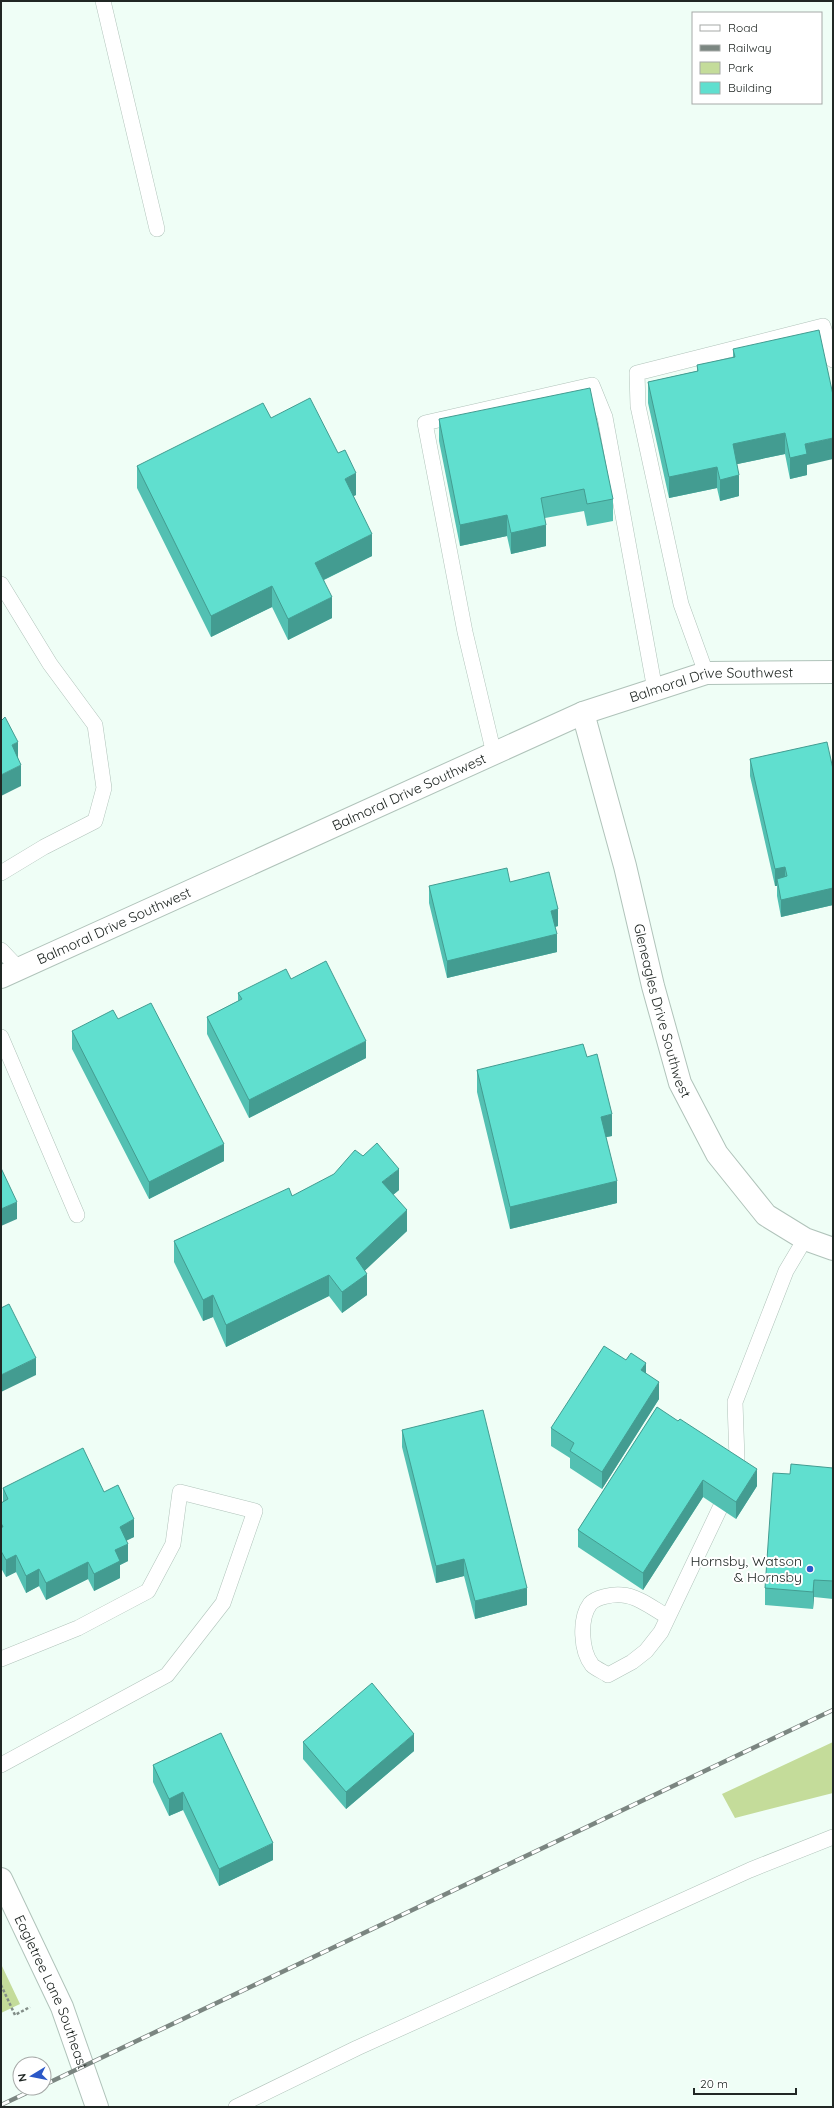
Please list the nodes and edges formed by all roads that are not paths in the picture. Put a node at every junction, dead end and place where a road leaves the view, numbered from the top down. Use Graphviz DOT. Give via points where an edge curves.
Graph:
graph roads {
  1 [pos="103,1"];
  2 [pos="157,229"];
  3 [pos="833,360"];
  4 [pos="1,584"];
  5 [pos="833,672"];
  6 [pos="706,673"];
  7 [pos="655,690"];
  8 [pos="583,713"];
  9 [pos="494,754"];
  10 [pos="1,873"];
  11 [pos="1,950"];
  12 [pos="10,973"];
  13 [pos="1,1037"];
  14 [pos="78,1215"];
  15 [pos="805,1239"];
  16 [pos="833,1249"];
  17 [pos="736,1472"];
  18 [pos="720,1508"];
  19 [pos="668,1617"];
  20 [pos="1,1659"];
  21 [pos="1,1765"];
  22 [pos="833,1837"];
  23 [pos="1,1879"];
  24 [pos="97,2107"];
  25 [pos="236,2107"];
  1 -- 2 [label="lane"];
  3 -- 6 [label="lane" via="823,326 636,372 638,406 681,604"];
  4 -- 10 [label="lane" via="50,664 95,725 104,788 95,821"];
  5 -- 6 [label="street, Balmoral Drive Southwest"];
  6 -- 7 [label="street, Balmoral Drive Southwest"];
  7 -- 8 [label="street, Balmoral Drive Southwest"];
  7 -- 9 [label="lane" via="605,417 592,385 425,423 466,632"];
  8 -- 9 [label="street, Balmoral Drive Southwest"];
  8 -- 15 [label="street, Gleneagles Drive Southwest" via="680,1083 717,1154 766,1215"];
  9 -- 12 [label="street, Balmoral Drive Southwest"];
  11 -- 12 [label="lane"];
  13 -- 14 [label="lane"];
  15 -- 16 [label="street, Gleneagles Drive Southwest"];
  15 -- 17 [label="lane" via="786,1271 735,1402"];
  18 -- 19 [label="lane"];
  19 -- 19 [label="lane" via="661,1632 646,1651 632,1662 608,1675 593,1666 584,1646 582,1624 591,1603 600,1598 621,1595 632,1597"];
  20 -- 21 [label="lane" via="78,1628 148,1591 173,1544 180,1492 255,1511 223,1603 167,1675"];
  22 -- 25 [label="lane" via="750,1870 386,2034"];
  23 -- 24 [label="street, Eagletree Lane Southeast" via="62,2008"];
}
